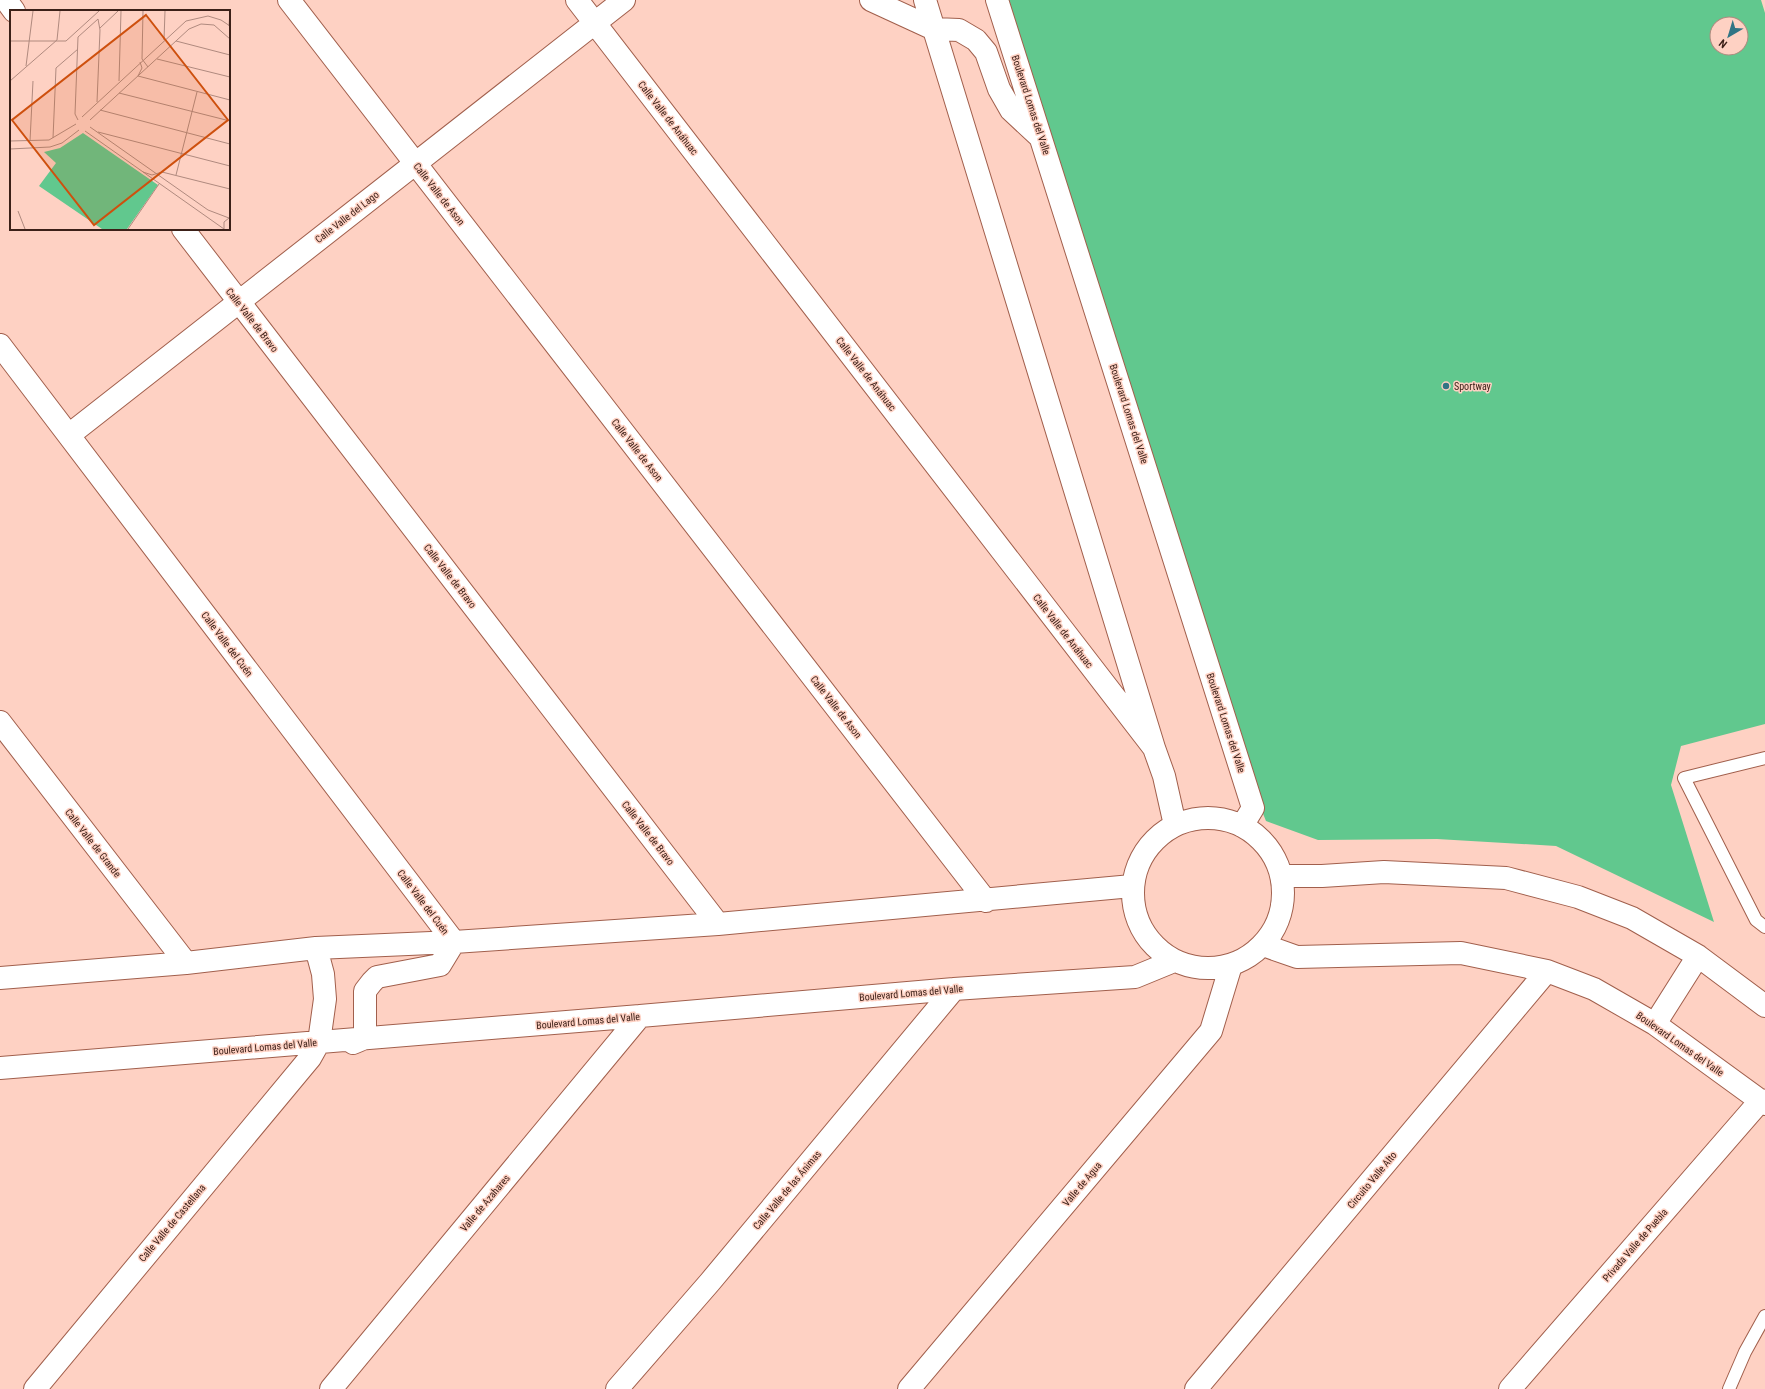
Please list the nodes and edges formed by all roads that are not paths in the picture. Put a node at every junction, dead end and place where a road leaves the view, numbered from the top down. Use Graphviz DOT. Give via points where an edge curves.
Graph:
graph roads {
  1 [pos="6,0"];
  2 [pos="289,0"];
  3 [pos="577,0"];
  4 [pos="624,0"];
  5 [pos="871,0"];
  6 [pos="925,0"];
  7 [pos="997,0"];
  8 [pos="13,10"];
  9 [pos="595,23"];
  10 [pos="934,29"];
  11 [pos="1041,138"];
  12 [pos="416,164"];
  13 [pos="183,230"];
  14 [pos="239,302"];
  15 [pos="0,345"];
  16 [pos="69,435"];
  17 [pos="0,722"];
  18 [pos="1154,748"];
  19 [pos="1765,758"];
  20 [pos="1175,825"];
  21 [pos="1242,826"];
  22 [pos="1281,876"];
  23 [pos="1132,886"];
  24 [pos="986,901"];
  25 [pos="718,924"];
  26 [pos="1765,927"];
  27 [pos="454,942"];
  28 [pos="1264,944"];
  29 [pos="316,948"];
  30 [pos="1698,956"];
  31 [pos="1174,961"];
  32 [pos="186,963"];
  33 [pos="1231,965"];
  34 [pos="1547,971"];
  35 [pos="0,978"];
  36 [pos="954,989"];
  37 [pos="1765,1006"];
  38 [pos="640,1016"];
  39 [pos="1655,1024"];
  40 [pos="366,1038"];
  41 [pos="315,1050"];
  42 [pos="1,1068"];
  43 [pos="1763,1102"];
  44 [pos="1765,1316"];
  45 [pos="35,1389"];
  46 [pos="331,1389"];
  47 [pos="617,1389"];
  48 [pos="908,1389"];
  49 [pos="1196,1389"];
  50 [pos="1510,1389"];
  51 [pos="1729,1389"];
  1 -- 8 [label="street"];
  2 -- 12 [label="street, Calle Valle de Ason"];
  3 -- 9 [label="street, Calle Valle de Anáhuac"];
  4 -- 9 [label="street, Calle Valle del Lago"];
  5 -- 10 [label="street"];
  6 -- 10 [label="street"];
  7 -- 11 [label="street, Boulevard Lomas del Valle"];
  9 -- 12 [label="street, Calle Valle del Lago"];
  9 -- 18 [label="street, Calle Valle de Anáhuac"];
  10 -- 11 [label="street" via="959,30 976,40 986,52 999,89 1011,110"];
  10 -- 18 [label="street"];
  11 -- 21 [label="street, Boulevard Lomas del Valle" via="1253,808"];
  12 -- 14 [label="street, Calle Valle del Lago"];
  12 -- 24 [label="street, Calle Valle de Ason"];
  13 -- 14 [label="street, Calle Valle de Bravo"];
  14 -- 16 [label="street, Calle Valle del Lago"];
  14 -- 25 [label="street, Calle Valle de Bravo"];
  15 -- 16 [label="street, Calle Valle del Cuén"];
  16 -- 27 [label="street, Calle Valle del Cuén"];
  17 -- 32 [label="street, Calle Valle de Grande"];
  18 -- 20 [label="street" via="1164,776"];
  19 -- 26 [label="lane" via="1684,778 1756,920"];
  20 -- 21 [label="street" via="1197,818 1221,819"];
  20 -- 23 [label="street" via="1150,844 1138,864"];
  21 -- 22 [label="street" via="1261,840 1275,859"];
  22 -- 28 [label="street" via="1284,894 1281,913 1274,930"];
  22 -- 30 [label="street" via="1384,872 1506,878 1578,897 1632,918"];
  23 -- 24 [label="street"];
  23 -- 31 [label="street" via="1134,910 1142,932 1157,950"];
  24 -- 25 [label="street"];
  25 -- 27 [label="street"];
  27 -- 29 [label="street"];
  27 -- 40 [label="street" via="440,965 377,977 372,982 365,991"];
  28 -- 33 [label="street" via="1248,957"];
  28 -- 34 [label="street, Boulevard Lomas del Valle" via="1297,957 1460,953"];
  29 -- 32 [label="street"];
  29 -- 41 [label="street" via="323,974 325,999"];
  30 -- 37 [label="street"];
  30 -- 39 [label="street"];
  31 -- 33 [label="street" via="1192,968 1211,969"];
  31 -- 36 [label="street, Boulevard Lomas del Valle" via="1135,977"];
  32 -- 35 [label="street"];
  33 -- 48 [label="street, Valle de Agua" via="1211,1031"];
  34 -- 39 [label="street, Boulevard Lomas del Valle" via="1594,989"];
  34 -- 49 [label="street, Circuito Valle Alto"];
  36 -- 38 [label="street, Boulevard Lomas del Valle"];
  36 -- 47 [label="street, Calle Valle de las Ánimas" via="710,1282"];
  38 -- 40 [label="street, Boulevard Lomas del Valle"];
  38 -- 46 [label="street, Valle de Azahares"];
  39 -- 43 [label="street, Boulevard Lomas del Valle"];
  40 -- 41 [label="street, Boulevard Lomas del Valle"];
  41 -- 42 [label="street, Boulevard Lomas del Valle"];
  41 -- 45 [label="street, Calle Valle de Castellana"];
  43 -- 50 [label="street, Privada Valle de Puebla"];
  44 -- 51 [label="lane" via="1745,1352"];
}
